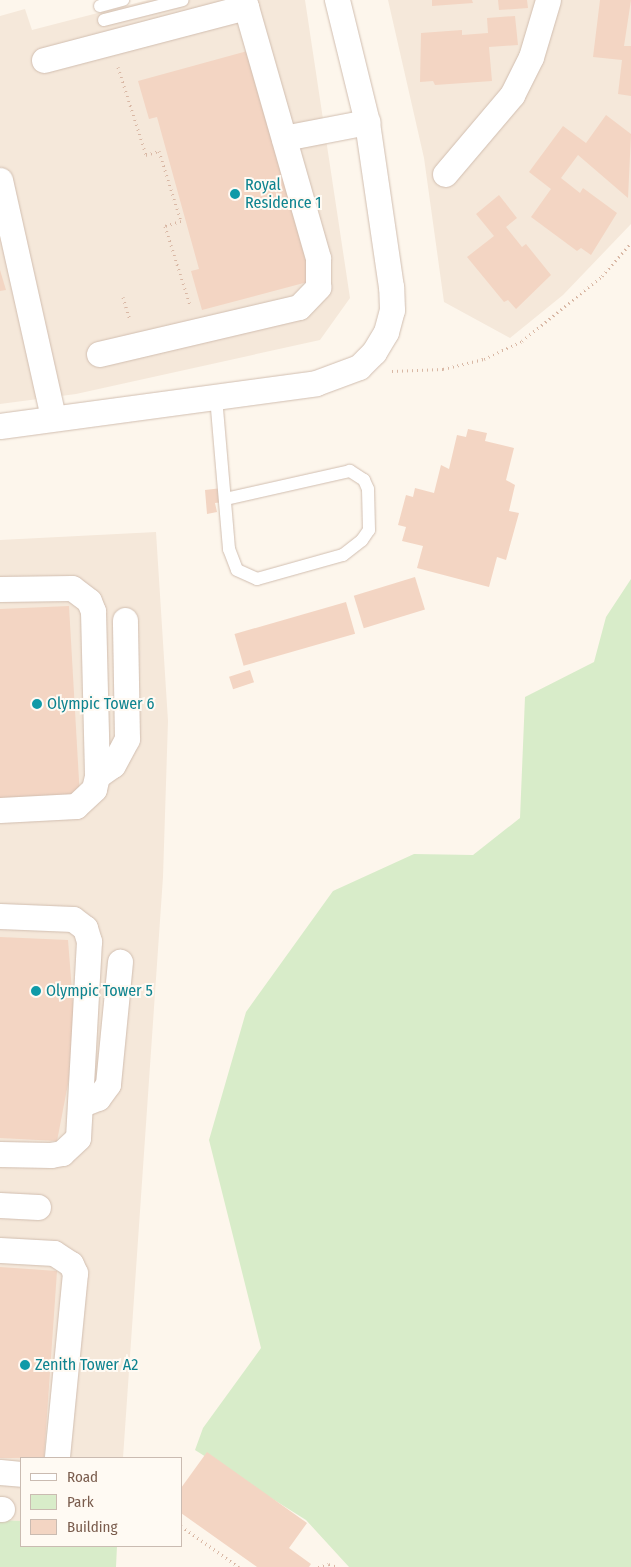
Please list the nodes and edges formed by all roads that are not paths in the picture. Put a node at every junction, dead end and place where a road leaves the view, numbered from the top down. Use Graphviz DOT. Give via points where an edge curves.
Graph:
graph roads {
  1 [pos="123,0"];
  2 [pos="183,0"];
  3 [pos="337,0"];
  4 [pos="548,0"];
  5 [pos="245,4"];
  6 [pos="100,6"];
  7 [pos="107,31"];
  8 [pos="44,60"];
  9 [pos="367,122"];
  10 [pos="284,138"];
  11 [pos="445,174"];
  12 [pos="0,180"];
  13 [pos="99,354"];
  14 [pos="216,397"];
  15 [pos="54,418"];
  16 [pos="0,426"];
  17 [pos="226,499"];
  18 [pos="0,590"];
  19 [pos="125,620"];
  20 [pos="97,776"];
  21 [pos="0,810"];
  22 [pos="0,916"];
  23 [pos="120,962"];
  24 [pos="82,1104"];
  25 [pos="0,1154"];
  26 [pos="0,1205"];
  27 [pos="38,1207"];
  28 [pos="0,1250"];
  29 [pos="58,1457"];
  30 [pos="0,1472"];
  31 [pos="20,1474"];
  1 -- 6 [label="lane"];
  2 -- 7 [label="lane"];
  3 -- 9 [label="street"];
  4 -- 11 [label="street" via="531,57 512,95"];
  5 -- 7 [label="street"];
  5 -- 10 [label="street"];
  7 -- 8 [label="street"];
  9 -- 10 [label="street"];
  9 -- 14 [label="street" via="392,310 386,332 359,367 316,383"];
  10 -- 13 [label="street" via="318,258 318,287 299,307"];
  12 -- 15 [label="street"];
  14 -- 15 [label="street"];
  14 -- 17 [label="lane"];
  15 -- 16 [label="street"];
  17 -- 17 [label="lane" via="231,560 242,573 257,579 343,555 369,530 368,489 358,474 350,471"];
  18 -- 20 [label="street" via="72,588 89,601 93,611"];
  19 -- 20 [label="street" via="127,739 113,765"];
  20 -- 21 [label="street" via="94,789 76,806"];
  22 -- 24 [label="street" via="73,919 88,934"];
  23 -- 24 [label="street" via="108,1084 98,1098"];
  24 -- 25 [label="street" via="78,1138 62,1153"];
  26 -- 27 [label="street"];
  28 -- 29 [label="street" via="54,1254 70,1264 75,1273"];
  30 -- 31 [label="street"];
}
